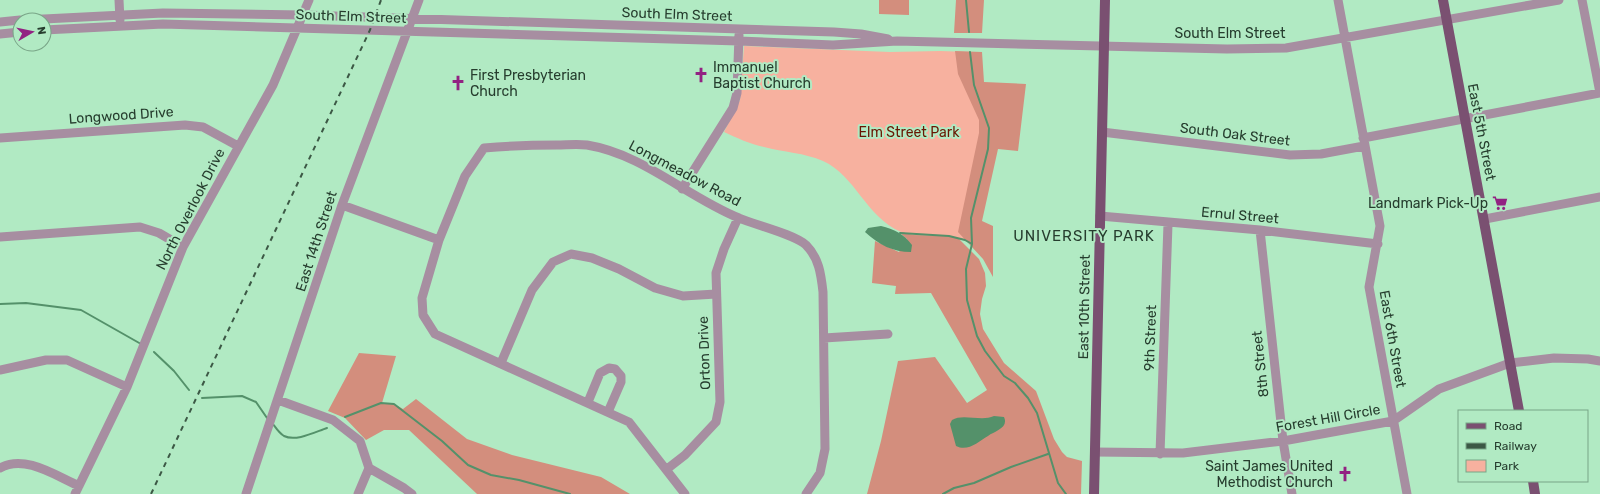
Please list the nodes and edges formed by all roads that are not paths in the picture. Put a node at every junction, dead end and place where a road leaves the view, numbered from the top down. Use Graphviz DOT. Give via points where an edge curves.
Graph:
graph roads {
  1 [pos="120,0"];
  2 [pos="309,0"];
  3 [pos="419,0"];
  4 [pos="1105,0"];
  5 [pos="1338,0"];
  6 [pos="1443,0"];
  7 [pos="1559,0"];
  8 [pos="1582,0"];
  9 [pos="120,14"];
  10 [pos="205,14"];
  11 [pos="303,15"];
  12 [pos="52,18"];
  13 [pos="413,18"];
  14 [pos="1446,19"];
  15 [pos="12,21"];
  16 [pos="493,21"];
  17 [pos="0,22"];
  18 [pos="120,25"];
  19 [pos="205,25"];
  20 [pos="573,25"];
  21 [pos="298,28"];
  22 [pos="678,28"];
  23 [pos="52,29"];
  24 [pos="739,29"];
  25 [pos="408,32"];
  26 [pos="834,32"];
  27 [pos="12,33"];
  28 [pos="0,34"];
  29 [pos="493,34"];
  30 [pos="860,34"];
  31 [pos="574,36"];
  32 [pos="1345,38"];
  33 [pos="677,40"];
  34 [pos="739,41"];
  35 [pos="897,41"];
  36 [pos="833,45"];
  37 [pos="860,45"];
  38 [pos="1105,46"];
  39 [pos="1600,93"];
  40 [pos="1465,120"];
  41 [pos="1102,132"];
  42 [pos="0,138"];
  43 [pos="1364,142"];
  44 [pos="238,146"];
  45 [pos="682,189"];
  46 [pos="1600,197"];
  47 [pos="342,205"];
  48 [pos="1100,216"];
  49 [pos="738,218"];
  50 [pos="1485,220"];
  51 [pos="1168,224"];
  52 [pos="1260,230"];
  53 [pos="0,237"];
  54 [pos="439,240"];
  55 [pos="1378,244"];
  56 [pos="183,247"];
  57 [pos="716,294"];
  58 [pos="888,334"];
  59 [pos="824,338"];
  60 [pos="1600,361"];
  61 [pos="501,363"];
  62 [pos="1510,364"];
  63 [pos="0,370"];
  64 [pos="127,387"];
  65 [pos="278,400"];
  66 [pos="588,402"];
  67 [pos="1519,410"];
  68 [pos="608,412"];
  69 [pos="1393,421"];
  70 [pos="1283,442"];
  71 [pos="1095,452"];
  72 [pos="1160,454"];
  73 [pos="0,468"];
  74 [pos="369,468"];
  75 [pos="667,469"];
  76 [pos="1532,482"];
  77 [pos="77,490"];
  78 [pos="246,494"];
  79 [pos="358,494"];
  80 [pos="412,494"];
  81 [pos="685,494"];
  82 [pos="806,494"];
  83 [pos="1094,494"];
  84 [pos="1292,494"];
  85 [pos="1407,494"];
  86 [pos="1535,494"];
  1 -- 9 [label="street"];
  2 -- 11 [label="street, North Overlook Drive"];
  3 -- 13 [label="street, East 14th Street"];
  4 -- 38 [label="main road, East 10th Street"];
  5 -- 32 [label="street, East 6th Street"];
  6 -- 14 [label="main road, East 5th Street"];
  7 -- 14 [label="street, South Elm Street"];
  8 -- 39 [label="street"];
  9 -- 10 [label="street, South Elm Street"];
  9 -- 12 [label="street, South Elm Street"];
  9 -- 18 [label="street"];
  10 -- 11 [label="street, South Elm Street"];
  10 -- 19 [label="street"];
  11 -- 13 [label="street, South Elm Street"];
  11 -- 21 [label="street, North Overlook Drive"];
  13 -- 16 [label="street, South Elm Street"];
  13 -- 25 [label="street, East 14th Street"];
  14 -- 32 [label="street, South Elm Street"];
  14 -- 40 [label="main road, East 5th Street"];
  15 -- 17 [label="street, South Elm Street"];
  16 -- 20 [label="street, South Elm Street"];
  16 -- 29 [label="street"];
  18 -- 19 [label="street, South Elm Street"];
  18 -- 23 [label="street, South Elm Street"];
  19 -- 21 [label="street, South Elm Street"];
  20 -- 22 [label="street, South Elm Street"];
  20 -- 31 [label="street"];
  21 -- 25 [label="street, South Elm Street"];
  21 -- 44 [label="street, North Overlook Drive" via="273,85"];
  22 -- 24 [label="street, South Elm Street"];
  22 -- 33 [label="street"];
  24 -- 26 [label="street, South Elm Street"];
  24 -- 34 [label="street"];
  25 -- 29 [label="street, South Elm Street"];
  25 -- 47 [label="street, East 14th Street"];
  26 -- 30 [label="street, South Elm Street"];
  26 -- 36 [label="street"];
  27 -- 28 [label="street"];
  29 -- 31 [label="street, South Elm Street"];
  30 -- 35 [label="street, South Elm Street"];
  30 -- 37 [label="street"];
  31 -- 33 [label="street, South Elm Street"];
  32 -- 38 [label="street, South Elm Street" via="1286,48"];
  32 -- 43 [label="street, East 6th Street"];
  33 -- 34 [label="street, South Elm Street"];
  34 -- 36 [label="street, South Elm Street"];
  34 -- 45 [label="street" via="737,93 733,108"];
  35 -- 37 [label="street, South Elm Street"];
  35 -- 38 [label="street, South Elm Street"];
  36 -- 37 [label="street, South Elm Street"];
  38 -- 41 [label="main road, East 10th Street"];
  39 -- 40 [label="street, South Oak Street"];
  40 -- 43 [label="street, South Oak Street"];
  40 -- 50 [label="main road, East 5th Street"];
  41 -- 43 [label="street, South Oak Street" via="1290,155 1321,154"];
  41 -- 48 [label="main road, East 10th Street"];
  42 -- 44 [label="street, Longwood Drive" via="185,125 203,127"];
  43 -- 55 [label="street, East 6th Street" via="1380,226"];
  44 -- 56 [label="street, North Overlook Drive"];
  45 -- 49 [label="street, Longmeadow Road"];
  45 -- 54 [label="street, Longmeadow Road" via="622,154 586,145 484,148 465,176"];
  46 -- 50 [label="street"];
  47 -- 54 [label="street"];
  47 -- 65 [label="street, East 14th Street"];
  48 -- 51 [label="street, Ernul Street"];
  48 -- 71 [label="main road, East 10th Street"];
  49 -- 57 [label="street, Orton Drive" via="716,273"];
  49 -- 59 [label="street, Longmeadow Road" via="805,244 814,256 821,269 824,292"];
  50 -- 62 [label="main road, East 5th Street"];
  51 -- 52 [label="street, Ernul Street"];
  51 -- 72 [label="street, 9th Street"];
  52 -- 55 [label="street, Ernul Street"];
  52 -- 70 [label="street, 8th Street"];
  53 -- 56 [label="street" via="140,227 159,233"];
  54 -- 61 [label="street, Longmeadow Road" via="422,298 423,316 435,334"];
  55 -- 69 [label="street, East 6th Street" via="1369,287"];
  56 -- 64 [label="street, North Overlook Drive"];
  57 -- 61 [label="street" via="683,296 655,288 592,258 571,254 553,262 532,290"];
  57 -- 75 [label="street, Orton Drive" via="720,402 716,422 685,455"];
  58 -- 59 [label="street"];
  59 -- 82 [label="street, Longmeadow Road" via="825,449 820,472"];
  60 -- 62 [label="street, Forest Hill Circle" via="1588,358 1554,358"];
  61 -- 66 [label="street, Longmeadow Road"];
  62 -- 67 [label="main road, East 5th Street"];
  62 -- 69 [label="street, Forest Hill Circle" via="1439,389"];
  63 -- 64 [label="street" via="46,360 67,360"];
  64 -- 77 [label="street, North Overlook Drive"];
  65 -- 74 [label="street" via="333,420 340,425 360,441"];
  65 -- 78 [label="street, East 14th Street"];
  66 -- 68 [label="street, Longmeadow Road"];
  66 -- 68 [label="street" via="600,373 609,368 615,369 621,376 621,382"];
  68 -- 75 [label="street, Longmeadow Road" via="629,422"];
  69 -- 70 [label="street, Forest Hill Circle"];
  69 -- 85 [label="street, East 6th Street"];
  70 -- 72 [label="street, Forest Hill Circle"];
  70 -- 84 [label="street, 8th Street"];
  71 -- 72 [label="street, Forest Hill Circle"];
  71 -- 83 [label="main road, East 10th Street"];
  73 -- 77 [label="street" via="7,463 24,463"];
  74 -- 79 [label="street"];
  74 -- 80 [label="street"];
  75 -- 81 [label="street, Longmeadow Road"];
  76 -- 86 [label="main road"];
}
